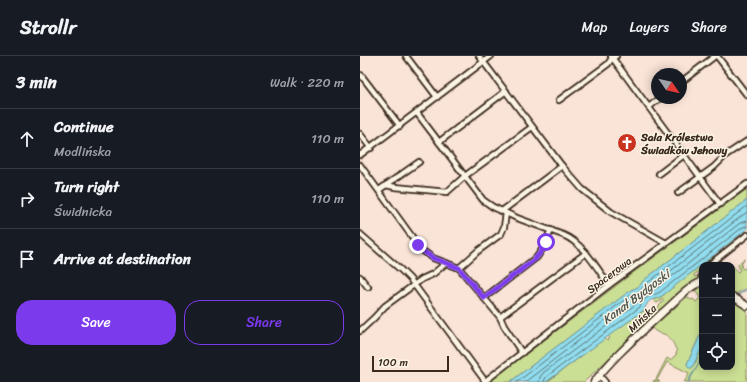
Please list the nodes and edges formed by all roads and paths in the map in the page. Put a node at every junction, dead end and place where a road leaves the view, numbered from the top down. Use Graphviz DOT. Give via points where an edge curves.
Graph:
graph roads {
  1 [pos="406,56"];
  2 [pos="479,56"];
  3 [pos="491,56"];
  4 [pos="716,56"];
  5 [pos="613,57"];
  6 [pos="484,62"];
  7 [pos="360,76"];
  8 [pos="687,78"];
  9 [pos="506,91"];
  10 [pos="747,95"];
  11 [pos="437,97"];
  12 [pos="559,100"];
  13 [pos="651,104"];
  14 [pos="648,106"];
  15 [pos="417,113"];
  16 [pos="400,126"];
  17 [pos="532,127"];
  18 [pos="360,134"];
  19 [pos="747,141"];
  20 [pos="439,142"];
  21 [pos="371,148"];
  22 [pos="360,155"];
  23 [pos="684,155"];
  24 [pos="419,162"];
  25 [pos="360,165"];
  26 [pos="562,166"];
  27 [pos="660,174"];
  28 [pos="466,176"];
  29 [pos="700,177"];
  30 [pos="747,184"];
  31 [pos="386,185"];
  32 [pos="379,190"];
  33 [pos="678,193"];
  34 [pos="720,204"];
  35 [pos="504,212"];
  36 [pos="516,218"];
  37 [pos="505,223"];
  38 [pos="551,230"];
  39 [pos="747,234"];
  40 [pos="361,236"];
  41 [pos="666,243"];
  42 [pos="586,253"];
  43 [pos="713,262"];
  44 [pos="446,263"];
  45 [pos="459,268"];
  46 [pos="360,277"];
  47 [pos="414,284"];
  48 [pos="699,284"];
  49 [pos="610,285"];
  50 [pos="368,287"];
  51 [pos="484,298"];
  52 [pos="735,298"];
  53 [pos="747,306"];
  54 [pos="500,317"];
  55 [pos="360,330"];
  56 [pos="522,353"];
  57 [pos="599,375"];
  58 [pos="484,382"];
  59 [pos="594,382"];
  60 [pos="605,382"];
  1 -- 11 [label="street"];
  2 -- 6 [label="street"];
  3 -- 6 [label="street"];
  4 -- 8 [label="street"];
  4 -- 10 [label="street"];
  5 -- 12 [label="street" via="608,64"];
  5 -- 14 [label="street"];
  6 -- 9 [label="street"];
  6 -- 11 [label="street"];
  7 -- 16 [label="street" via="365,79"];
  9 -- 17 [label="street"];
  9 -- 20 [label="street"];
  11 -- 15 [label="street"];
  13 -- 14 [label="street"];
  14 -- 23 [label="street"];
  15 -- 16 [label="street"];
  15 -- 20 [label="street"];
  16 -- 21 [label="street"];
  17 -- 26 [label="street"];
  17 -- 28 [label="street"];
  18 -- 21 [label="street"];
  19 -- 29 [label="street"];
  20 -- 28 [label="street"];
  21 -- 22 [label="street"];
  23 -- 27 [label="street"];
  23 -- 29 [label="street"];
  24 -- 31 [label="street"];
  25 -- 32 [label="street"];
  26 -- 35 [label="street"];
  26 -- 41 [label="street" via="582,189 603,206"];
  28 -- 31 [label="street" via="447,192"];
  28 -- 35 [label="street" via="484,200"];
  29 -- 33 [label="street"];
  29 -- 34 [label="street"];
  30 -- 34 [label="street, Spacerowa"];
  31 -- 32 [label="street"];
  32 -- 44 [label="street" via="423,251"];
  34 -- 41 [label="street, Spacerowa"];
  35 -- 36 [label="street"];
  35 -- 37 [label="street"];
  36 -- 37 [label="street"];
  36 -- 38 [label="street"];
  37 -- 45 [label="street" via="498,237"];
  38 -- 42 [label="street" via="570,238"];
  38 -- 51 [label="street" via="537,257"];
  39 -- 43 [label="street"];
  40 -- 47 [label="street"];
  41 -- 49 [label="street, Spacerowa"];
  42 -- 49 [label="street"];
  42 -- 54 [label="street"];
  44 -- 45 [label="street"];
  44 -- 47 [label="street" via="433,274"];
  45 -- 51 [label="street"];
  46 -- 50 [label="street"];
  47 -- 55 [label="street" via="385,306"];
  47 -- 58 [label="street"];
  48 -- 57 [label="street, Mińska" via="677,300"];
  49 -- 56 [label="street, Spacerowa"];
  51 -- 54 [label="street"];
  52 -- 53 [label="street"];
  54 -- 56 [label="street"];
  56 -- 58 [label="street, Spacerowa"];
  57 -- 59 [label="street, Mińska"];
  57 -- 60 [label="street"];
}
